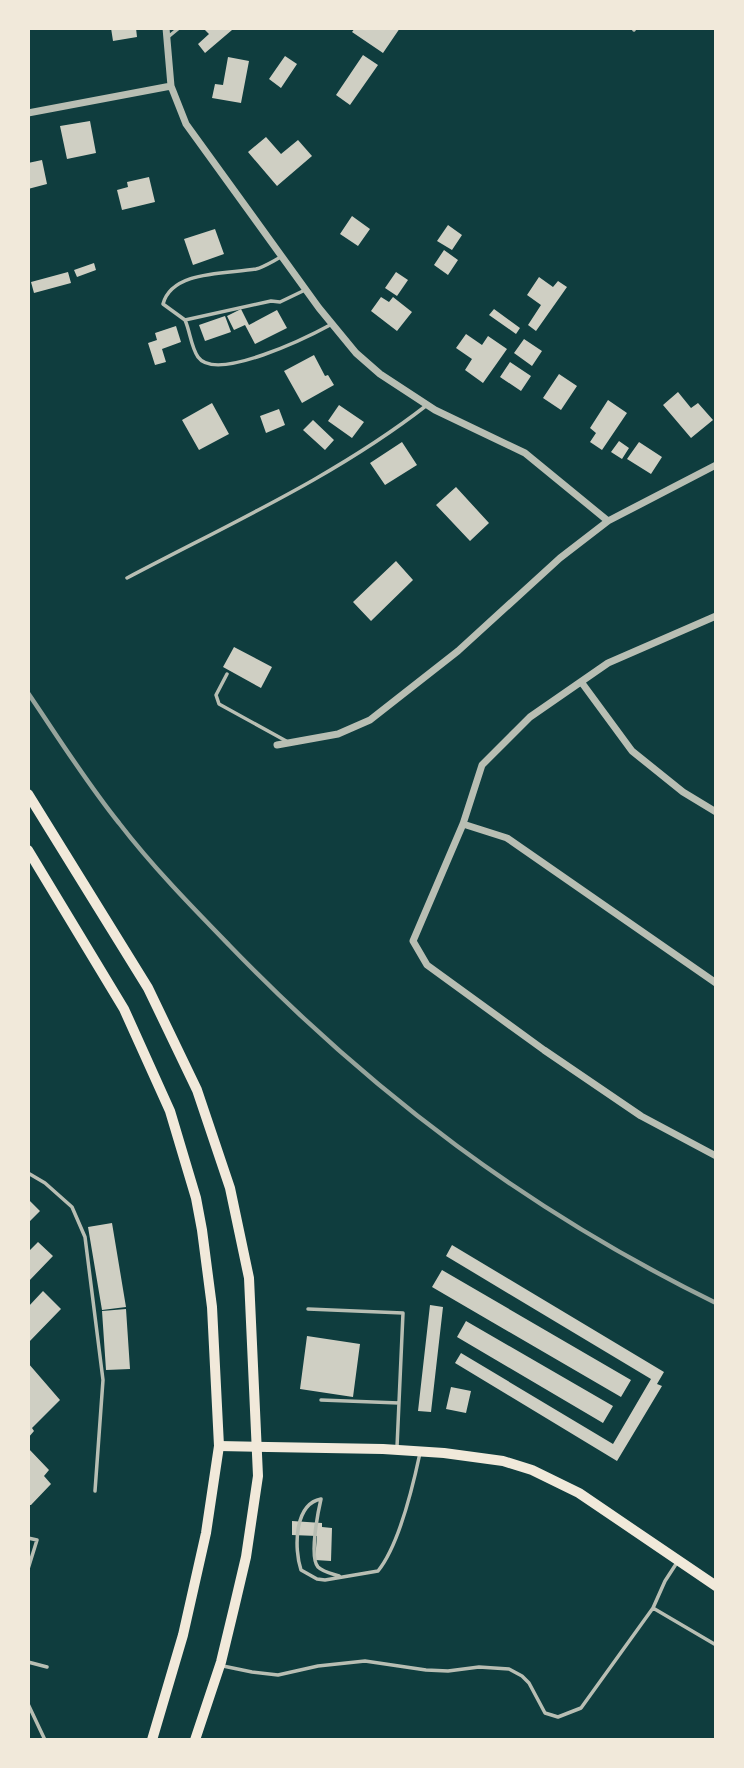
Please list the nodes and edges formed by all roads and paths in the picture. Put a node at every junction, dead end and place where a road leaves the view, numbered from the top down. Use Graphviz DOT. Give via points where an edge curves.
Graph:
graph roads {
  1 [pos="166,28"];
  2 [pos="179,28"];
  3 [pos="167,38"];
  4 [pos="171,86"];
  5 [pos="28,113"];
  6 [pos="281,257"];
  7 [pos="305,290"];
  8 [pos="185,320"];
  9 [pos="332,324"];
  10 [pos="427,405"];
  11 [pos="716,465"];
  12 [pos="608,521"];
  13 [pos="127,578"];
  14 [pos="716,616"];
  15 [pos="227,674"];
  16 [pos="582,683"];
  17 [pos="290,743"];
  18 [pos="277,746"];
  19 [pos="28,794"];
  20 [pos="716,812"];
  21 [pos="463,824"];
  22 [pos="28,850"];
  23 [pos="716,983"];
  24 [pos="716,1156"];
  25 [pos="28,1173"];
  26 [pos="308,1309"];
  27 [pos="321,1400"];
  28 [pos="399,1403"];
  29 [pos="219,1446"];
  30 [pos="258,1446"];
  31 [pos="397,1450"];
  32 [pos="420,1451"];
  33 [pos="95,1491"];
  34 [pos="28,1538"];
  35 [pos="679,1560"];
  36 [pos="28,1569"];
  37 [pos="341,1577"];
  38 [pos="716,1586"];
  39 [pos="653,1608"];
  40 [pos="716,1645"];
  41 [pos="28,1662"];
  42 [pos="220,1665"];
  43 [pos="47,1667"];
  44 [pos="28,1704"];
  45 [pos="45,1740"];
  46 [pos="152,1740"];
  47 [pos="195,1740"];
  1 -- 3 [label="street"];
  2 -- 3 [label="lane"];
  3 -- 4 [label="street"];
  4 -- 5 [label="street"];
  4 -- 6 [label="street" via="186,124"];
  6 -- 7 [label="street"];
  6 -- 8 [label="lane" via="258,269 225,271 176,284 163,304"];
  7 -- 8 [label="lane" via="280,302"];
  7 -- 9 [label="street"];
  8 -- 9 [label="lane" via="198,357 207,364 239,364"];
  9 -- 10 [label="street" via="380,374"];
  10 -- 12 [label="street" via="525,453"];
  10 -- 13 [label="lane" via="323,476"];
  11 -- 12 [label="street"];
  12 -- 17 [label="street" via="439,667 370,720 338,734"];
  14 -- 16 [label="street" via="608,663"];
  15 -- 17 [label="lane" via="216,695 219,704"];
  16 -- 20 [label="street" via="632,751"];
  16 -- 21 [label="street" via="530,717 482,765"];
  17 -- 18 [label="street"];
  19 -- 30 [label="main road" via="148,988 197,1090 230,1188 249,1278"];
  21 -- 23 [label="street" via="507,838"];
  21 -- 24 [label="street" via="413,941 427,965 641,1116"];
  22 -- 29 [label="main road" via="124,1009 170,1111 202,1230 212,1307"];
  25 -- 33 [label="lane" via="72,1206 85,1237 103,1380"];
  26 -- 28 [label="lane" via="403,1313"];
  27 -- 28 [label="lane"];
  28 -- 31 [label="lane"];
  29 -- 30 [label="main road"];
  29 -- 46 [label="main road" via="206,1533"];
  30 -- 31 [label="main road"];
  30 -- 42 [label="main road" via="246,1558"];
  31 -- 32 [label="main road"];
  32 -- 35 [label="main road" via="503,1461 532,1470 579,1493"];
  32 -- 37 [label="lane" via="386,1561 378,1570"];
  34 -- 36 [label="lane" via="37,1540"];
  35 -- 38 [label="main road"];
  35 -- 39 [label="lane"];
  37 -- 37 [label="lane" via="319,1568 315,1561 321,1499 313,1501 301,1516 301,1570 317,1579"];
  39 -- 40 [label="lane"];
  39 -- 42 [label="lane" via="581,1708 558,1717 545,1713 529,1683 509,1669 426,1670 365,1661 278,1675"];
  41 -- 43 [label="lane"];
  42 -- 47 [label="main road"];
  44 -- 45 [label="lane"];
}
